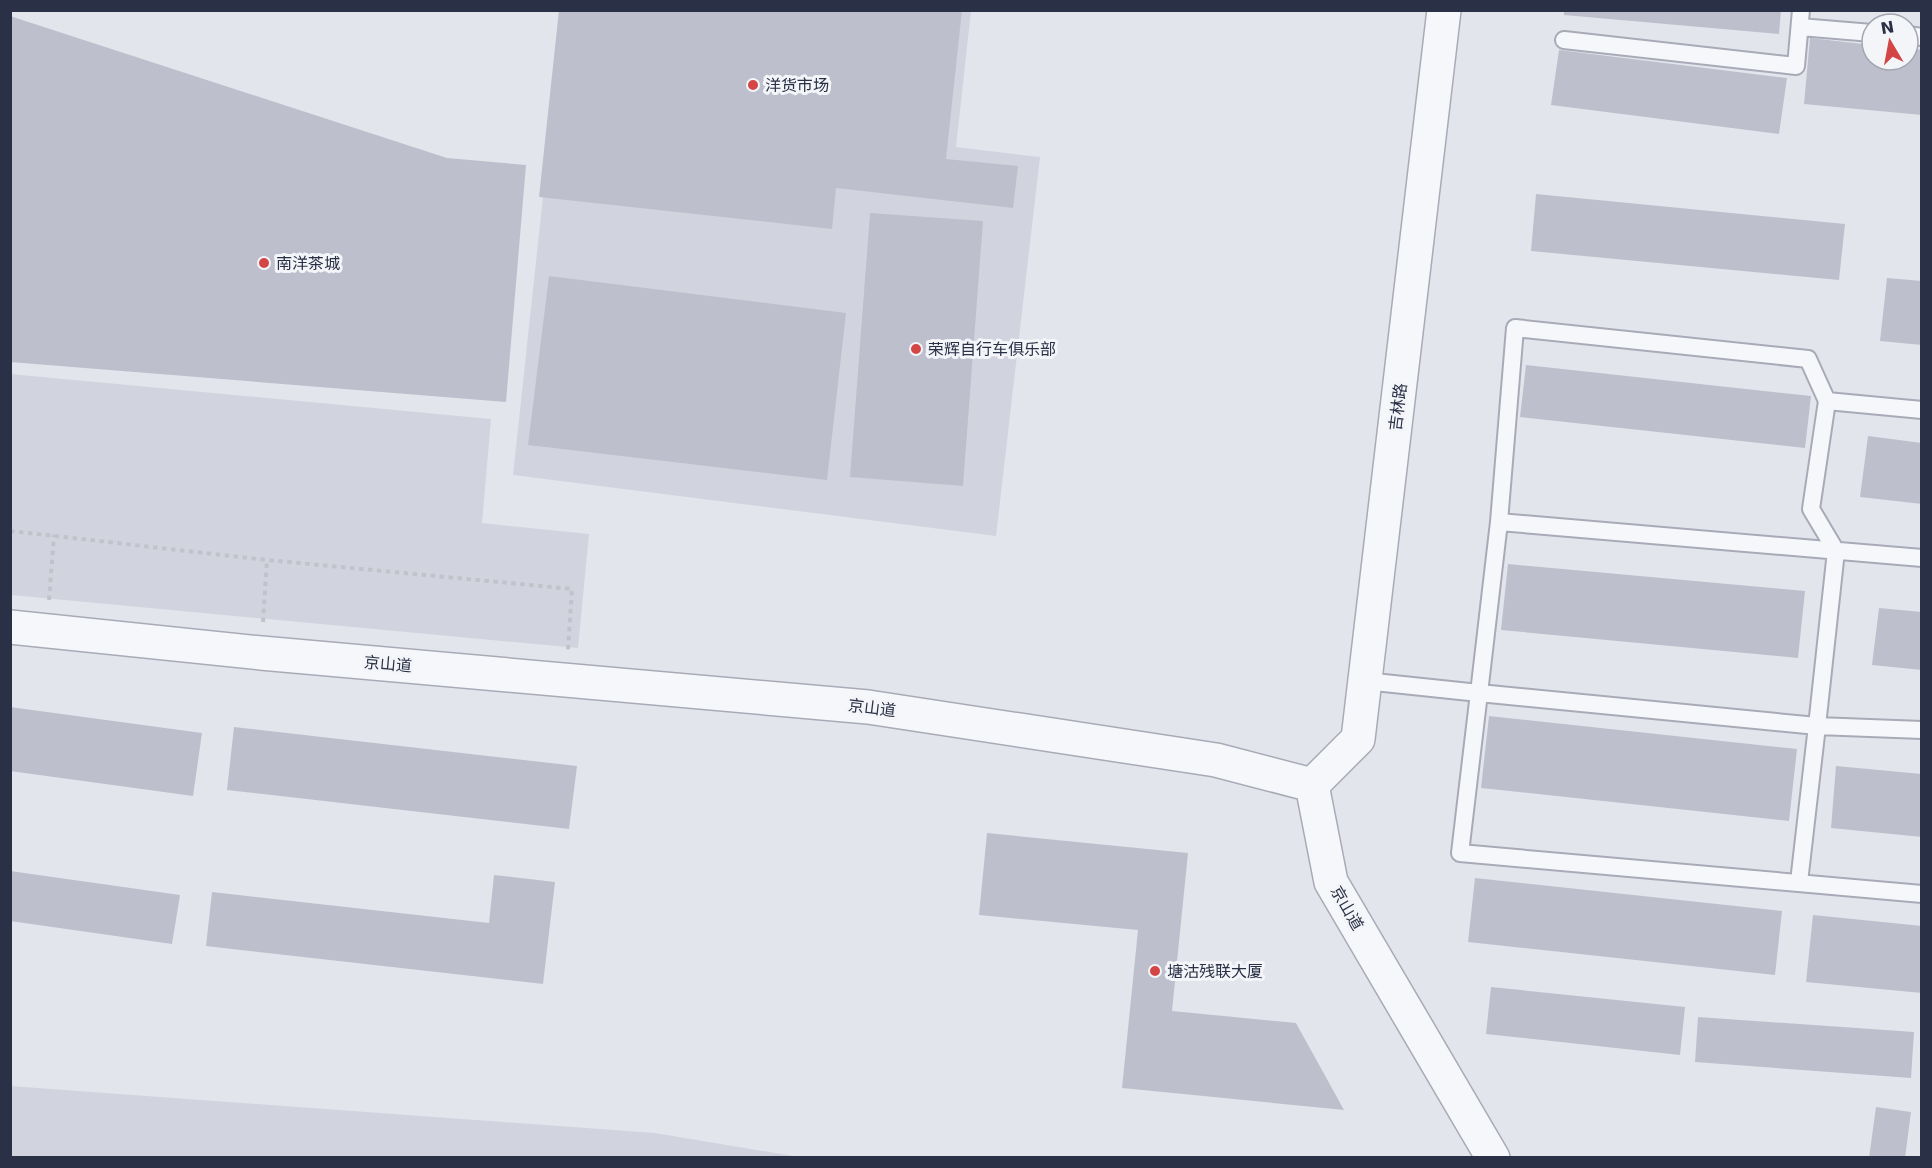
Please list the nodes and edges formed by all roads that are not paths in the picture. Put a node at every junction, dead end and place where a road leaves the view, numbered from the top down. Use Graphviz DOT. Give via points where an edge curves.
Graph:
graph roads {
  1 [pos="1444,10"];
  2 [pos="1801,19"];
  3 [pos="1860,31"];
  4 [pos="1564,40"];
  5 [pos="1827,401"];
  6 [pos="1922,410"];
  7 [pos="1499,522"];
  8 [pos="1836,551"];
  9 [pos="1922,558"];
  10 [pos="10,627"];
  11 [pos="1365,681"];
  12 [pos="1479,693"];
  13 [pos="1816,726"];
  14 [pos="1922,730"];
  15 [pos="1312,785"];
  16 [pos="1799,882"];
  17 [pos="1922,894"];
  18 [pos="1493,1158"];
  1 -- 11 [label="street, 吉林路"];
  2 -- 3 [label="lane"];
  2 -- 4 [label="lane" via="1796,66"];
  5 -- 6 [label="lane"];
  5 -- 7 [label="lane" via="1808,359 1515,328"];
  5 -- 8 [label="lane" via="1811,509"];
  7 -- 8 [label="lane"];
  7 -- 12 [label="lane"];
  8 -- 9 [label="lane"];
  8 -- 13 [label="lane"];
  10 -- 15 [label="street, 京山道" via="868,707 1216,760"];
  11 -- 12 [label="lane"];
  11 -- 15 [label="street, 吉林路" via="1358,739"];
  12 -- 13 [label="lane"];
  12 -- 16 [label="lane" via="1460,853"];
  13 -- 14 [label="lane"];
  13 -- 16 [label="lane"];
  15 -- 18 [label="street, 京山道" via="1331,882"];
  16 -- 17 [label="lane"];
}
